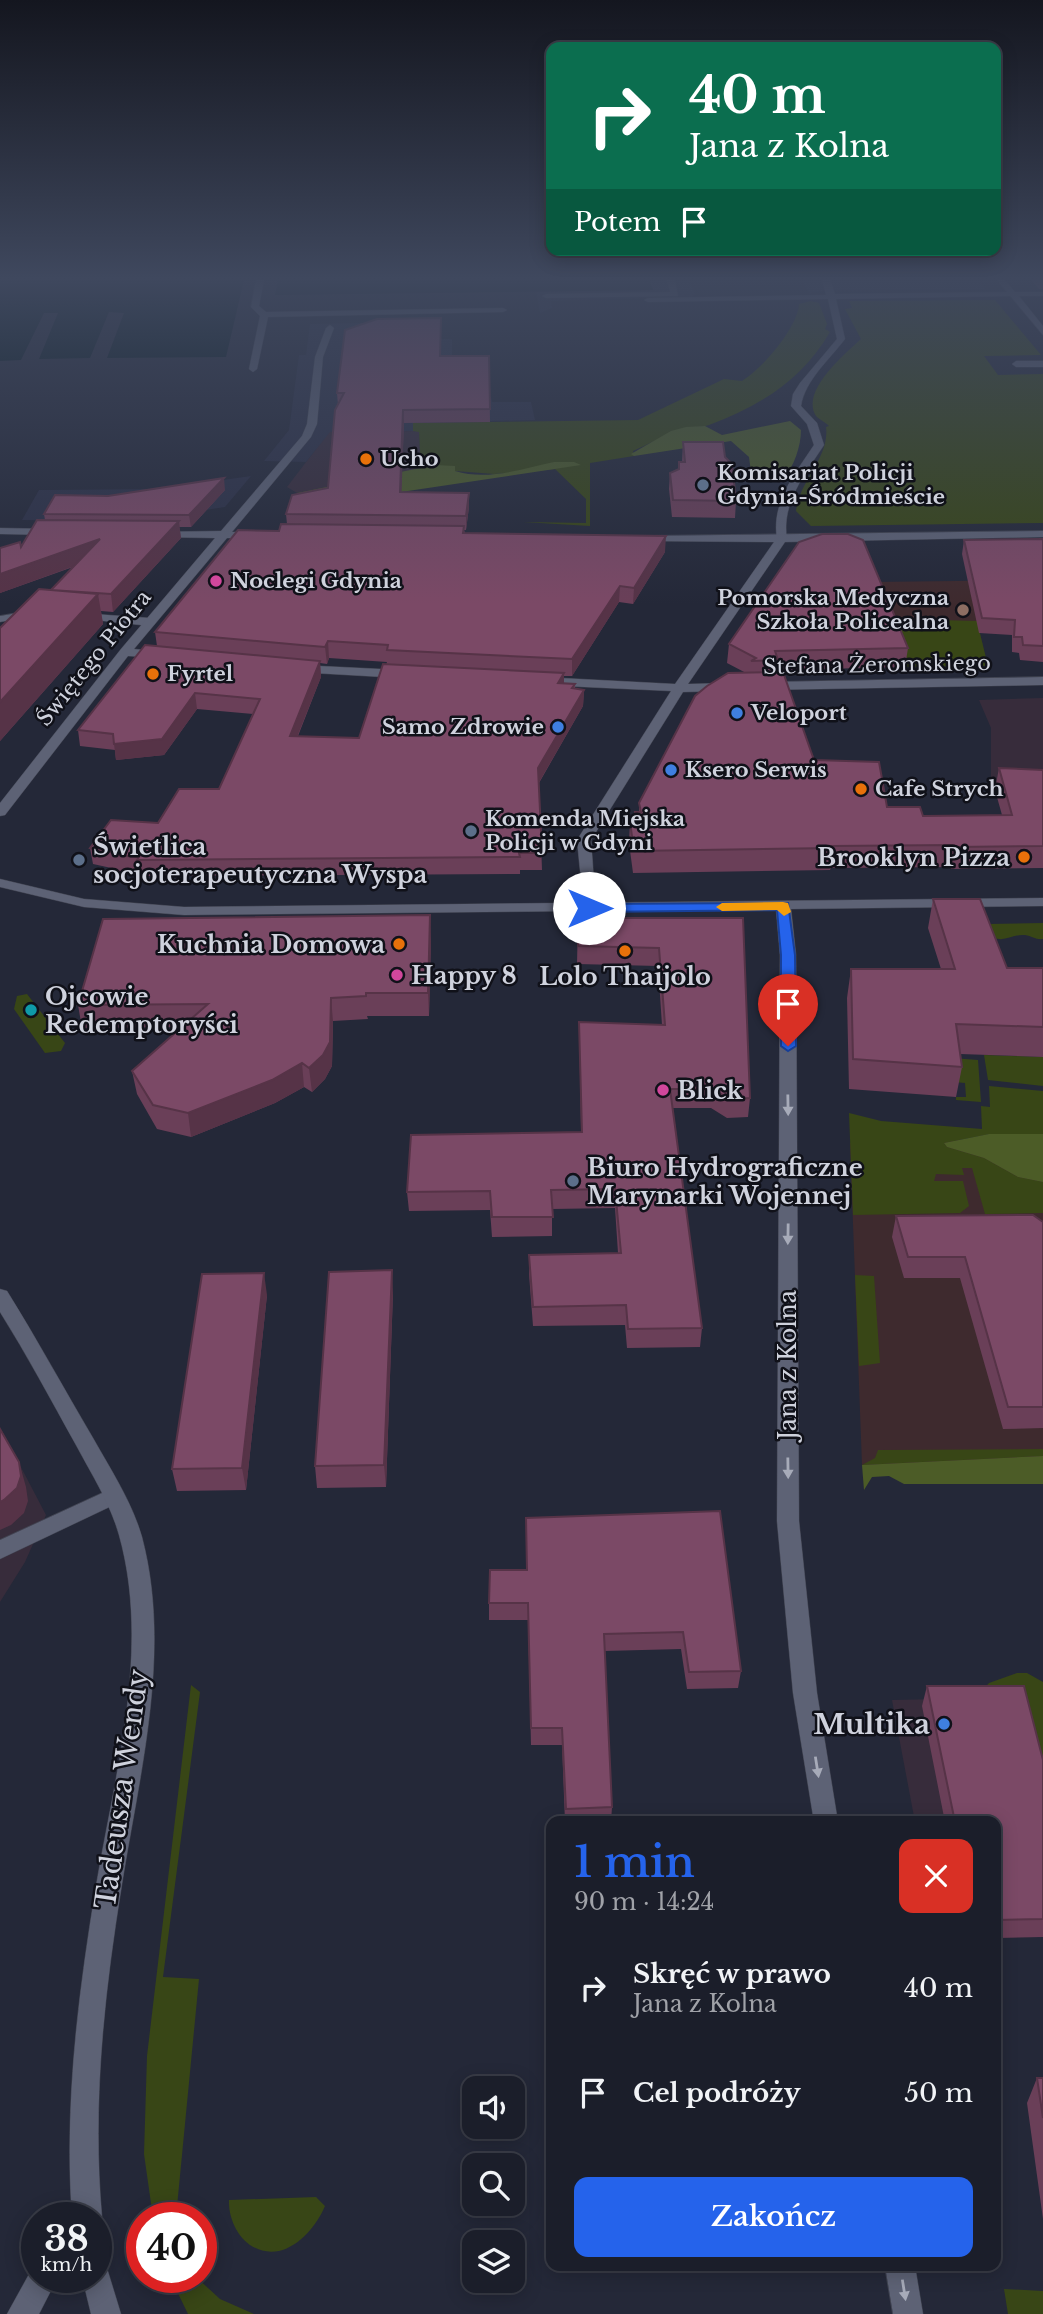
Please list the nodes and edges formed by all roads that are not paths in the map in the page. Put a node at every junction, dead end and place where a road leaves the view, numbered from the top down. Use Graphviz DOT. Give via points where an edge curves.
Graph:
graph roads {
  1 [pos="315,388"];
  2 [pos="803,388"];
  3 [pos="0,531"];
  4 [pos="68,532"];
  5 [pos="143,533"];
  6 [pos="1043,534"];
  7 [pos="224,535"];
  8 [pos="264,535"];
  9 [pos="638,538"];
  10 [pos="782,539"];
  11 [pos="50,613"];
  12 [pos="63,615"];
  13 [pos="0,618"];
  14 [pos="150,622"];
  15 [pos="125,652"];
  16 [pos="173,657"];
  17 [pos="289,668"];
  18 [pos="421,675"];
  19 [pos="524,680"];
  20 [pos="1043,681"];
  21 [pos="679,688"];
  22 [pos="0,812"];
  23 [pos="0,883"];
  24 [pos="1043,902"];
  25 [pos="783,906"];
  26 [pos="589,908"];
  27 [pos="0,1296"];
  28 [pos="113,1496"];
  29 [pos="0,1550"];
  30 [pos="825,1816"];
  31 [pos="85,2202"];
  32 [pos="901,2271"];
  33 [pos="34,2293"];
  34 [pos="100,2293"];
  35 [pos="22,2314"];
  36 [pos="106,2314"];
  37 [pos="908,2314"];
  1 -- 7 [label="street, Świętego Piotra" via="309,431"];
  2 -- 10 [label="street" via="796,406 812,424 819,445 784,506 779,530"];
  3 -- 4 [label="street"];
  5 -- 7 [label="street"];
  6 -- 10 [label="street"];
  7 -- 8 [label="street"];
  7 -- 14 [label="street, Świętego Piotra"];
  9 -- 10 [label="street"];
  10 -- 21 [label="street"];
  11 -- 13 [label="street"];
  12 -- 14 [label="street"];
  14 -- 15 [label="street, Świętego Piotra"];
  15 -- 16 [label="street"];
  15 -- 22 [label="street, Świętego Piotra"];
  17 -- 18 [label="street"];
  19 -- 21 [label="street, Stefana Żeromskiego"];
  20 -- 21 [label="street, Stefana Żeromskiego"];
  21 -- 26 [label="street" via="584,840"];
  23 -- 26 [label="street" via="84,903 184,911"];
  24 -- 25 [label="street"];
  25 -- 26 [label="street"];
  25 -- 30 [label="street, Jana z Kolna, one-way" via="788,955 788,1521 805,1693"];
  27 -- 28 [label="street, Tadeusza Wendy"];
  28 -- 29 [label="street"];
  28 -- 31 [label="street, Tadeusza Wendy" via="130,1537 143,1614 138,1715 97,1969 83,2110"];
  32 -- 37 [label="street, one-way"];
  33 -- 35 [label="street"];
  34 -- 36 [label="street"];
}
